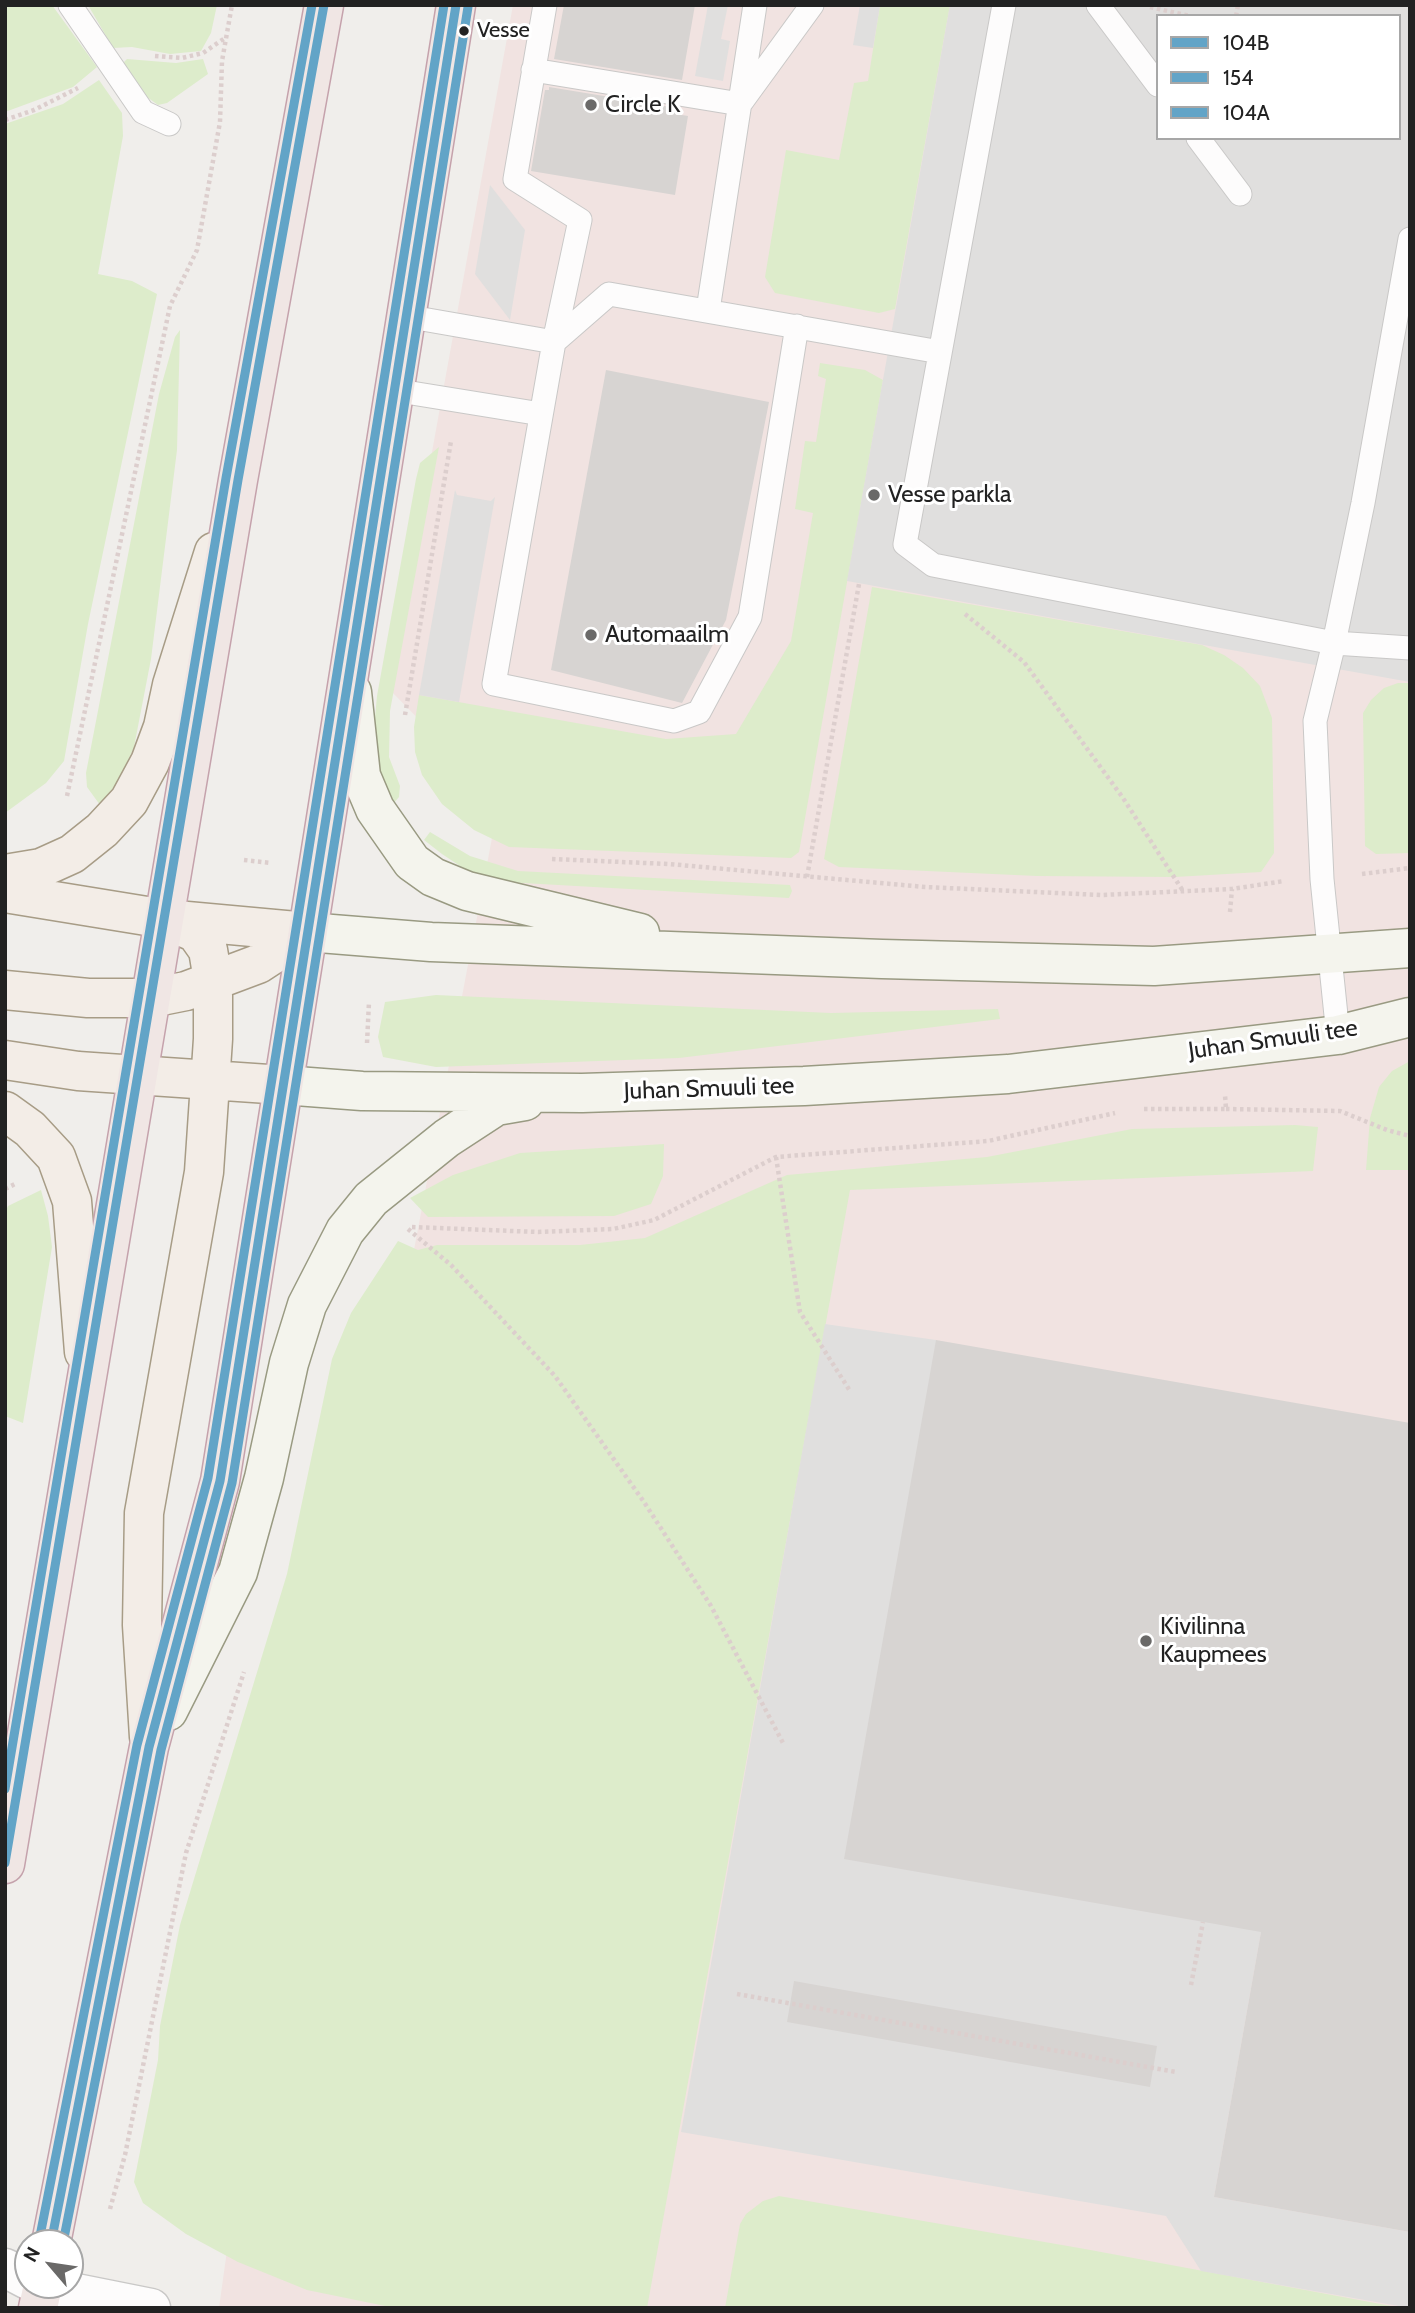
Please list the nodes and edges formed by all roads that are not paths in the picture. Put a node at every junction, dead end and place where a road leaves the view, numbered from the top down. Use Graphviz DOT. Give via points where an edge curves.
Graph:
graph roads {
  1 [pos="70,5"];
  2 [pos="324,5"];
  3 [pos="456,5"];
  4 [pos="545,5"];
  5 [pos="755,5"];
  6 [pos="812,5"];
  7 [pos="1004,5"];
  8 [pos="1098,5"];
  9 [pos="533,70"];
  10 [pos="1156,82"];
  11 [pos="740,104"];
  12 [pos="169,124"];
  13 [pos="1200,140"];
  14 [pos="1240,194"];
  15 [pos="1410,239"];
  16 [pos="708,310"];
  17 [pos="405,316"];
  18 [pos="797,326"];
  19 [pos="554,342"];
  20 [pos="940,352"];
  21 [pos="393,390"];
  22 [pos="541,414"];
  23 [pos="238,480"];
  24 [pos="1334,643"];
  25 [pos="1410,648"];
  26 [pos="349,665"];
  27 [pos="5,874"];
  28 [pos="5,893"];
  29 [pos="165,919"];
  30 [pos="307,932"];
  31 [pos="1410,948"];
  32 [pos="714,951"];
  33 [pos="1330,953"];
  34 [pos="213,980"];
  35 [pos="5,990"];
  36 [pos="151,998"];
  37 [pos="1410,1017"];
  38 [pos="1338,1035"];
  39 [pos="5,1059"];
  40 [pos="139,1075"];
  41 [pos="209,1081"];
  42 [pos="283,1085"];
  43 [pos="582,1093"];
  44 [pos="5,1111"];
  45 [pos="87,1382"];
  46 [pos="149,1747"];
  47 [pos="5,1864"];
  48 [pos="54,2229"];
  49 [pos="84,2297"];
  50 [pos="151,2308"];
  1 -- 12 [label="lane" via="143,112"];
  2 -- 23 [label="highway"];
  3 -- 17 [label="highway"];
  4 -- 9 [label="lane"];
  5 -- 11 [label="lane"];
  6 -- 11 [label="lane"];
  7 -- 20 [label="lane"];
  8 -- 10 [label="lane"];
  9 -- 11 [label="lane"];
  9 -- 19 [label="lane" via="514,179 580,220"];
  11 -- 16 [label="lane"];
  13 -- 14 [label="lane"];
  15 -- 24 [label="lane"];
  16 -- 18 [label="lane"];
  16 -- 19 [label="lane" via="610,294"];
  17 -- 19 [label="lane"];
  17 -- 21 [label="highway"];
  18 -- 20 [label="lane"];
  18 -- 22 [label="lane" via="750,617 699,712 674,721 494,684"];
  19 -- 22 [label="lane"];
  20 -- 24 [label="lane" via="905,544 933,565"];
  21 -- 22 [label="lane"];
  21 -- 26 [label="highway"];
  23 -- 27 [label="main road" via="172,685 163,727 129,801 72,854 41,868"];
  23 -- 29 [label="highway"];
  24 -- 25 [label="lane"];
  24 -- 33 [label="lane" via="1315,721"];
  26 -- 30 [label="highway"];
  26 -- 32 [label="main road" via="361,776 375,809 412,862 467,891"];
  28 -- 29 [label="main road"];
  29 -- 30 [label="main road"];
  29 -- 34 [label="main road" via="196,933 208,950"];
  29 -- 36 [label="highway"];
  30 -- 32 [label="main road" via="430,942"];
  30 -- 34 [label="main road" via="258,964"];
  30 -- 42 [label="highway"];
  31 -- 33 [label="main road"];
  32 -- 33 [label="main road" via="1154,966"];
  33 -- 38 [label="lane"];
  34 -- 36 [label="main road"];
  34 -- 41 [label="main road"];
  35 -- 36 [label="main road"];
  36 -- 40 [label="highway"];
  37 -- 38 [label="main road, Juhan Smuuli tee"];
  38 -- 43 [label="main road, Juhan Smuuli tee" via="1008,1074"];
  39 -- 40 [label="main road, Juhan Smuuli tee"];
  40 -- 41 [label="main road, Juhan Smuuli tee"];
  40 -- 45 [label="highway"];
  41 -- 42 [label="main road, Juhan Smuuli tee"];
  41 -- 46 [label="main road" via="204,1172 144,1513 142,1625"];
  42 -- 43 [label="main road, Juhan Smuuli tee" via="362,1091"];
  42 -- 46 [label="highway" via="220,1481"];
  43 -- 46 [label="main road" via="496,1106 409,1166 371,1199 345,1231 303,1317 238,1572"];
  44 -- 45 [label="main road" via="56,1157 72,1201"];
  45 -- 47 [label="highway"];
  46 -- 48 [label="highway"];
  49 -- 50 [label="street"];
}
